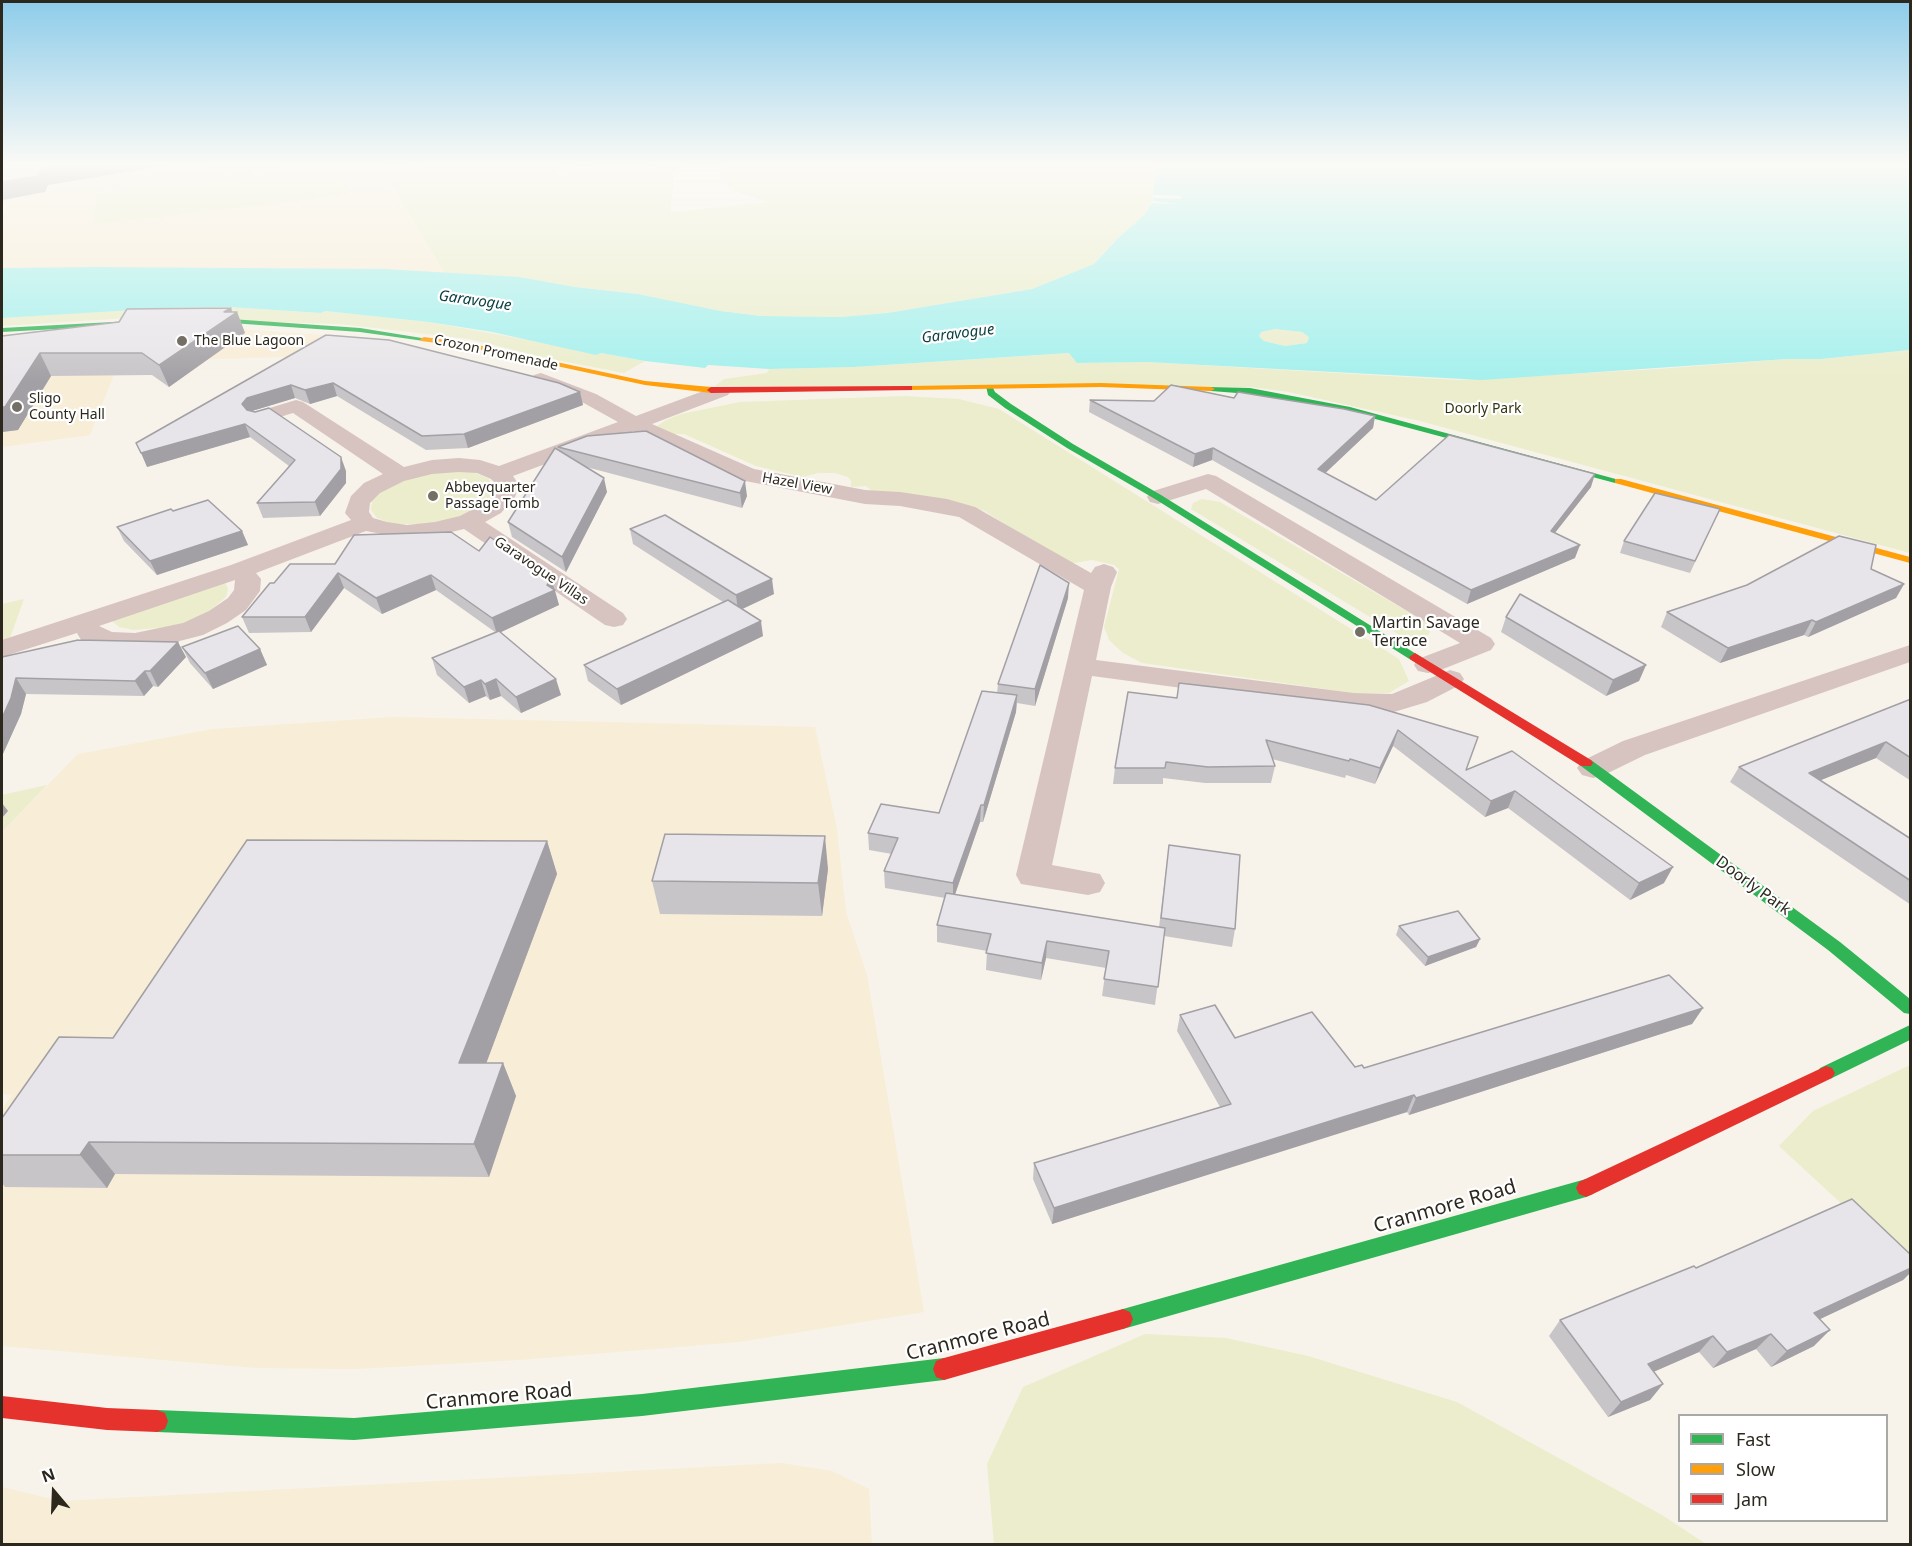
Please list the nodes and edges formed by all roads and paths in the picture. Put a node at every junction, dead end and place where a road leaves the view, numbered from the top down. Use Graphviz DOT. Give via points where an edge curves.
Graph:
graph roads {
  1 [pos="2,330"];
  2 [pos="450,358"];
  3 [pos="989,388"];
  4 [pos="721,391"];
  5 [pos="260,417"];
  6 [pos="636,424"];
  7 [pos="499,474"];
  8 [pos="400,475"];
  9 [pos="1158,497"];
  10 [pos="468,521"];
  11 [pos="365,522"];
  12 [pos="1911,560"];
  13 [pos="240,570"];
  14 [pos="614,619"];
  15 [pos="83,623"];
  16 [pos="2,649"];
  17 [pos="1911,653"];
  18 [pos="1080,666"];
  19 [pos="1439,672"];
  20 [pos="1593,768"];
  21 [pos="1088,884"];
  22 [pos="1911,1008"];
  23 [pos="1911,1032"];
  24 [pos="2,1407"];
  1 -- 4 [label="street, Crozon Promenade" via="231,321 360,330 468,345 645,383"];
  2 -- 6 [label="street" via="545,380"];
  3 -- 4 [label="street, Crozon Promenade"];
  3 -- 9 [label="street, Doorly Park" via="1070,446"];
  3 -- 12 [label="street" via="1167,386 1250,391 1291,398 1441,433"];
  4 -- 6 [label="street"];
  5 -- 8 [label="street" via="296,406"];
  6 -- 7 [label="street"];
  6 -- 18 [label="street, Hazel View" via="748,475 967,512 1101,579"];
  7 -- 8 [label="street" via="459,465"];
  7 -- 10 [label="street" via="508,485 504,497 493,508"];
  8 -- 11 [label="street" via="372,488 359,501 357,513"];
  9 -- 19 [label="street, Doorly Park"];
  9 -- 19 [label="street" via="1208,481 1480,644"];
  10 -- 11 [label="street" via="407,531"];
  10 -- 14 [label="street, Garavogue Villas"];
  11 -- 13 [label="street"];
  13 -- 15 [label="street"];
  13 -- 15 [label="street" via="248,579 247,591 237,604 193,629 135,641 91,634"];
  15 -- 16 [label="street"];
  17 -- 20 [label="street" via="1634,748"];
  18 -- 19 [label="street" via="1354,702 1394,703 1416,696"];
  18 -- 21 [label="street" via="1033,875"];
  19 -- 20 [label="street, Doorly Park"];
  20 -- 22 [label="street, Doorly Park" via="1834,946"];
  23 -- 24 [label="street, Cranmore Road" via="1592,1186 934,1372 642,1405 354,1428 107,1419"];
}
